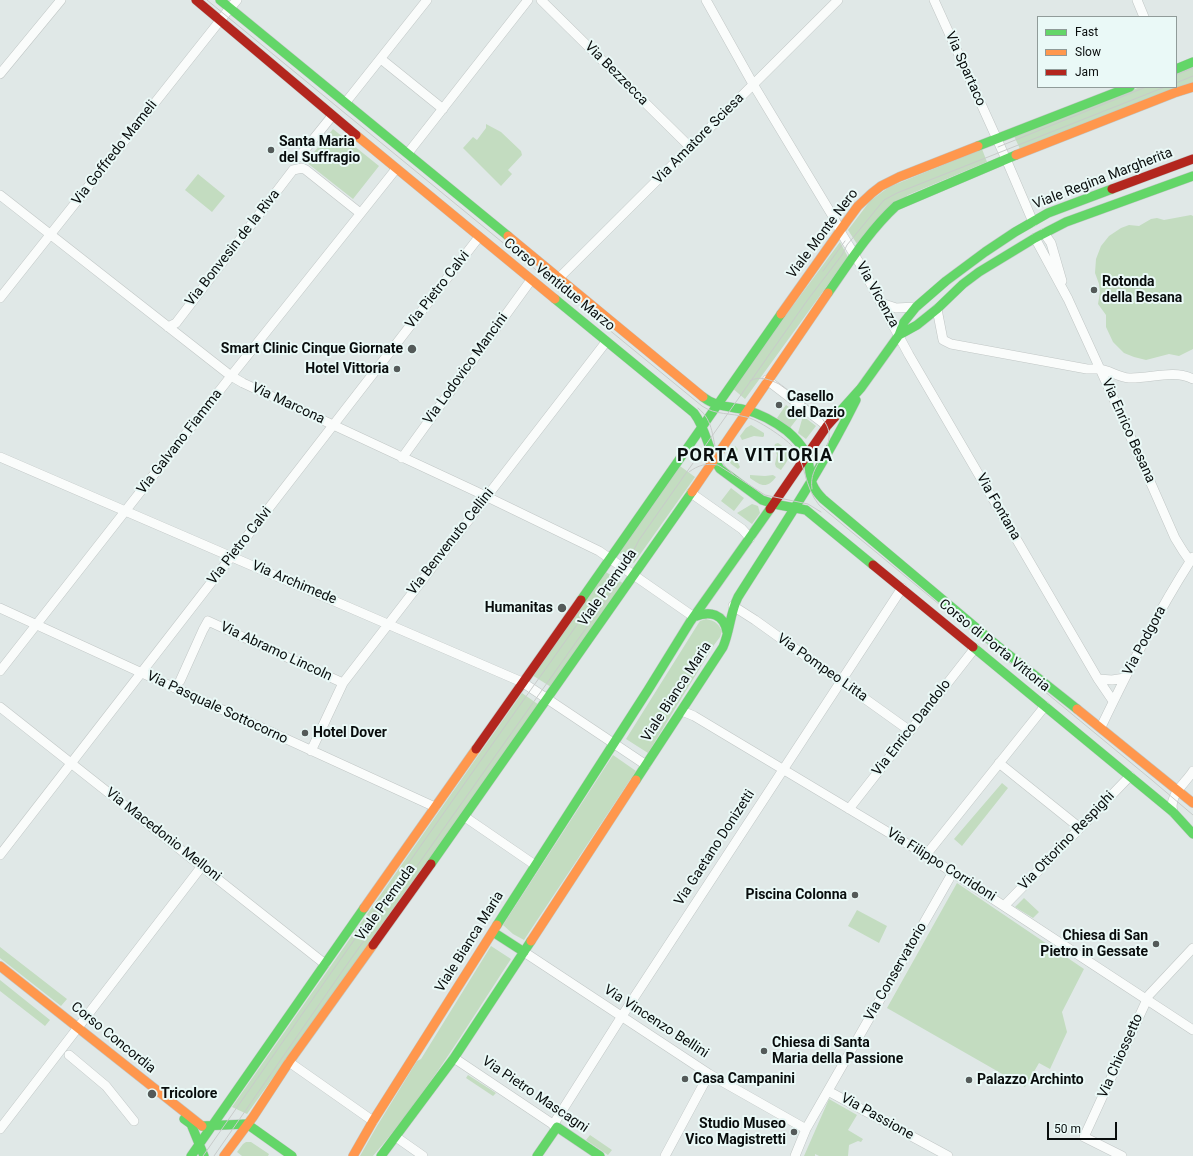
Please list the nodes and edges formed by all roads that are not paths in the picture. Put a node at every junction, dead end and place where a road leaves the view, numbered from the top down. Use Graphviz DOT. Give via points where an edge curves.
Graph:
graph roads {
  1 [pos="61,0"];
  2 [pos="196,0"];
  3 [pos="220,0"];
  4 [pos="237,0"];
  5 [pos="427,0"];
  6 [pos="528,0"];
  7 [pos="542,0"];
  8 [pos="706,0"];
  9 [pos="838,0"];
  10 [pos="934,0"];
  11 [pos="1137,0"];
  12 [pos="230,8"];
  13 [pos="1144,16"];
  14 [pos="220,20"];
  15 [pos="381,59"];
  16 [pos="1193,62"];
  17 [pos="1177,69"];
  18 [pos="0,74"];
  19 [pos="753,84"];
  20 [pos="1193,87"];
  21 [pos="1127,88"];
  22 [pos="346,102"];
  23 [pos="443,109"];
  24 [pos="332,116"];
  25 [pos="996,139"];
  26 [pos="691,148"];
  27 [pos="408,153"];
  28 [pos="299,157"];
  29 [pos="1006,159"];
  30 [pos="1193,159"];
  31 [pos="396,169"];
  32 [pos="1193,176"];
  33 [pos="0,195"];
  34 [pos="360,214"];
  35 [pos="1032,222"];
  36 [pos="840,231"];
  37 [pos="1044,233"];
  38 [pos="50,234"];
  39 [pos="479,237"];
  40 [pos="1035,238"];
  41 [pos="854,256"];
  42 [pos="559,278"];
  43 [pos="530,280"];
  44 [pos="0,298"];
  45 [pos="1068,299"];
  46 [pos="881,303"];
  47 [pos="916,307"];
  48 [pos="937,309"];
  49 [pos="168,327"];
  50 [pos="899,335"];
  51 [pos="606,342"];
  52 [pos="1100,369"];
  53 [pos="231,376"];
  54 [pos="1193,379"];
  55 [pos="766,380"];
  56 [pos="861,388"];
  57 [pos="716,406"];
  58 [pos="747,410"];
  59 [pos="846,421"];
  60 [pos="334,425"];
  61 [pos="702,426"];
  62 [pos="827,426"];
  63 [pos="807,456"];
  64 [pos="0,457"];
  65 [pos="402,458"];
  66 [pos="714,459"];
  67 [pos="811,484"];
  68 [pos="691,493"];
  69 [pos="486,497"];
  70 [pos="774,504"];
  71 [pos="794,508"];
  72 [pos="126,511"];
  73 [pos="750,538"];
  74 [pos="769,548"];
  75 [pos="232,557"];
  76 [pos="610,559"];
  77 [pos="1192,559"];
  78 [pos="634,575"];
  79 [pos="902,588"];
  80 [pos="733,606"];
  81 [pos="0,608"];
  82 [pos="694,617"];
  83 [pos="388,624"];
  84 [pos="37,625"];
  85 [pos="728,634"];
  86 [pos="975,648"];
  87 [pos="0,671"];
  88 [pos="141,673"];
  89 [pos="1125,678"];
  90 [pos="1098,679"];
  91 [pos="180,681"];
  92 [pos="522,682"];
  93 [pos="841,682"];
  94 [pos="343,683"];
  95 [pos="548,699"];
  96 [pos="1113,700"];
  97 [pos="1045,706"];
  98 [pos="0,707"];
  99 [pos="682,711"];
  100 [pos="1101,727"];
  101 [pos="910,731"];
  102 [pos="614,744"];
  103 [pos="311,751"];
  104 [pos="70,763"];
  105 [pos="999,763"];
  106 [pos="646,765"];
  107 [pos="783,770"];
  108 [pos="1193,770"];
  109 [pos="1130,776"];
  110 [pos="1178,790"];
  111 [pos="1193,803"];
  112 [pos="435,807"];
  113 [pos="849,809"];
  114 [pos="1173,812"];
  115 [pos="465,816"];
  116 [pos="1080,828"];
  117 [pos="1193,834"];
  118 [pos="0,855"];
  119 [pos="926,855"];
  120 [pos="535,865"];
  121 [pos="202,866"];
  122 [pos="953,872"];
  123 [pos="1004,906"];
  124 [pos="494,932"];
  125 [pos="1193,948"];
  126 [pos="524,952"];
  127 [pos="325,964"];
  128 [pos="0,966"];
  129 [pos="0,976"];
  130 [pos="1146,999"];
  131 [pos="622,1016"];
  132 [pos="76,1030"];
  133 [pos="1193,1030"];
  134 [pos="65,1052"];
  135 [pos="454,1058"];
  136 [pos="289,1062"];
  137 [pos="709,1074"];
  138 [pos="828,1091"];
  139 [pos="134,1120"];
  140 [pos="373,1121"];
  141 [pos="247,1124"];
  142 [pos="211,1126"];
  143 [pos="555,1126"];
  144 [pos="0,1129"];
  145 [pos="806,1129"];
  146 [pos="396,1137"];
  147 [pos="200,1143"];
  148 [pos="192,1156"];
  149 [pos="204,1156"];
  150 [pos="224,1156"];
  151 [pos="292,1156"];
  152 [pos="353,1156"];
  153 [pos="381,1156"];
  154 [pos="423,1156"];
  155 [pos="537,1156"];
  156 [pos="600,1156"];
  157 [pos="665,1156"];
  158 [pos="795,1156"];
  159 [pos="948,1156"];
  160 [pos="1122,1156"];
  1 -- 18 [label="street"];
  2 -- 14 [label="street"];
  3 -- 12 [label="street"];
  4 -- 12 [label="street, Via Goffredo Mameli"];
  5 -- 15 [label="street"];
  6 -- 23 [label="street"];
  7 -- 26 [label="street, Via Bezzecca"];
  8 -- 19 [label="street, Via Vicenza"];
  9 -- 19 [label="street, Via Amatore Sciesa"];
  10 -- 25 [label="street, Via Spartaco"];
  11 -- 13 [label="street"];
  12 -- 14 [label="street, Via Goffredo Mameli"];
  12 -- 22 [label="street"];
  14 -- 24 [label="street"];
  14 -- 38 [label="street, Via Goffredo Mameli"];
  15 -- 22 [label="street"];
  15 -- 23 [label="street"];
  16 -- 17 [label="street"];
  19 -- 26 [label="street, Via Amatore Sciesa"];
  19 -- 36 [label="street, Via Vicenza"];
  20 -- 29 [label="street"];
  21 -- 25 [label="street, Viale Monte Nero"];
  22 -- 27 [label="street, Corso Ventidue Marzo"];
  23 -- 27 [label="street"];
  24 -- 28 [label="street"];
  24 -- 31 [label="street, Corso Ventidue Marzo"];
  25 -- 29 [label="street"];
  25 -- 36 [label="street, Viale Monte Nero" via="880,186"];
  26 -- 42 [label="street, Via Amatore Sciesa"];
  27 -- 31 [label="street"];
  27 -- 42 [label="street, Corso Ventidue Marzo"];
  29 -- 35 [label="street"];
  29 -- 41 [label="street" via="896,206 883,218"];
  30 -- 35 [label="street, Viale Regina Margherita" via="1048,213"];
  31 -- 34 [label="street, Via Galvano Fiamma"];
  31 -- 39 [label="street, Corso Ventidue Marzo"];
  32 -- 37 [label="street, Viale Regina Margherita" via="1066,222"];
  33 -- 38 [label="street, Via Marcona"];
  34 -- 49 [label="street, Via Bonvesin de la Riva" via="306,170 293,170 176,323"];
  34 -- 53 [label="street, Via Galvano Fiamma"];
  35 -- 37 [label="street" via="1040,226"];
  35 -- 40 [label="street" via="1031,229"];
  35 -- 47 [label="street, Viale Regina Margherita" via="985,252"];
  36 -- 41 [label="street, Via Vicenza"];
  36 -- 57 [label="street, Viale Monte Nero"];
  37 -- 40 [label="street, Viale Regina Margherita"];
  37 -- 45 [label="street, Via Enrico Besana" via="1051,243"];
  38 -- 44 [label="street, Via Goffredo Mameli"];
  38 -- 49 [label="street, Via Marcona"];
  39 -- 43 [label="street, Corso Ventidue Marzo"];
  39 -- 60 [label="street, Via Pietro Calvi"];
  40 -- 45 [label="street, Via Enrico Besana"];
  40 -- 48 [label="street, Viale Regina Margherita" via="979,272"];
  41 -- 46 [label="street, Via Vicenza"];
  41 -- 55 [label="street"];
  42 -- 57 [label="street, Corso Ventidue Marzo"];
  43 -- 51 [label="street, Corso Ventidue Marzo"];
  43 -- 65 [label="street, Via Lodovico Mancini"];
  45 -- 52 [label="street, Via Enrico Besana"];
  46 -- 47 [label="street" via="896,308"];
  46 -- 50 [label="street, Via Vicenza"];
  47 -- 50 [label="street, Viale Regina Margherita" via="904,322"];
  48 -- 50 [label="street, Viale Regina Margherita" via="913,328"];
  48 -- 52 [label="street" via="943,340 951,344 1087,369"];
  49 -- 53 [label="street, Via Marcona"];
  50 -- 56 [label="street, Viale Regina Margherita"];
  50 -- 90 [label="street, Via Fontana"];
  51 -- 61 [label="street, Corso Ventidue Marzo" via="694,413"];
  51 -- 69 [label="street, Via Benvenuto Cellini"];
  52 -- 54 [label="street" via="1129,378 1174,374"];
  52 -- 77 [label="street, Via Enrico Besana" via="1175,538"];
  53 -- 60 [label="street, Via Marcona"];
  53 -- 72 [label="street, Via Galvano Fiamma"];
  55 -- 58 [label="street"];
  55 -- 62 [label="street"];
  56 -- 59 [label="street, Viale Bianca Maria"];
  56 -- 62 [label="street"];
  57 -- 58 [label="street"];
  57 -- 61 [label="street, Viale Monte Nero"];
  58 -- 63 [label="street" via="762,415 789,434"];
  58 -- 66 [label="street"];
  59 -- 62 [label="street"];
  59 -- 67 [label="street, Viale Bianca Maria"];
  60 -- 65 [label="street, Via Marcona"];
  60 -- 75 [label="street, Via Pietro Calvi"];
  61 -- 66 [label="street, Corso Ventidue Marzo"];
  61 -- 76 [label="street, Viale Premuda"];
  62 -- 63 [label="street"];
  63 -- 67 [label="street"];
  63 -- 70 [label="street"];
  64 -- 72 [label="street, Via Archimede"];
  65 -- 69 [label="street, Via Marcona"];
  66 -- 68 [label="street, Viale Premuda"];
  66 -- 70 [label="street" via="717,467 728,476 758,498"];
  67 -- 71 [label="street, Viale Bianca Maria"];
  67 -- 100 [label="street, Corso di Porta Vittoria" via="823,499 865,535 999,647"];
  68 -- 73 [label="street" via="742,529"];
  68 -- 78 [label="street, Viale Premuda"];
  69 -- 76 [label="street, Via Marcona" via="599,551"];
  69 -- 83 [label="street, Via Benvenuto Cellini"];
  70 -- 71 [label="street, Corso di Porta Vittoria"];
  70 -- 73 [label="street, Viale Bianca Maria"];
  71 -- 74 [label="street, Viale Bianca Maria"];
  71 -- 79 [label="street, Corso di Porta Vittoria" via="806,510 813,515"];
  72 -- 75 [label="street, Via Archimede"];
  72 -- 84 [label="street, Via Galvano Fiamma"];
  73 -- 74 [label="street" via="758,535 764,537"];
  73 -- 82 [label="street, Viale Bianca Maria"];
  74 -- 80 [label="street, Viale Bianca Maria"];
  75 -- 83 [label="street, Via Archimede"];
  75 -- 88 [label="street, Via Pietro Calvi"];
  76 -- 78 [label="street, Via Marcona"];
  76 -- 92 [label="street, Viale Premuda"];
  77 -- 89 [label="street, Via Podgora" via="1155,620"];
  78 -- 82 [label="street, Via Marcona"];
  78 -- 95 [label="street, Viale Premuda"];
  79 -- 86 [label="street, Corso di Porta Vittoria"];
  79 -- 93 [label="street, Via Gaetano Donizetti"];
  80 -- 85 [label="street, Viale Bianca Maria"];
  80 -- 93 [label="street, Via Pompeo Litta"];
  81 -- 84 [label="street, Via Pasquale Sottocorno"];
  82 -- 85 [label="street, Viale Bianca Maria" via="704,613 720,617"];
  82 -- 102 [label="street, Viale Bianca Maria"];
  83 -- 92 [label="street, Via Archimede"];
  83 -- 94 [label="street, Via Benvenuto Cellini"];
  84 -- 87 [label="street, Via Galvano Fiamma"];
  84 -- 88 [label="street, Via Pasquale Sottocorno"];
  85 -- 99 [label="street, Viale Bianca Maria" via="723,647"];
  86 -- 97 [label="street, Corso di Porta Vittoria"];
  86 -- 101 [label="street, Via Enrico Dandolo"];
  88 -- 103 [label="street, Via Pasquale Sottocorno"];
  88 -- 104 [label="street, Via Pietro Calvi"];
  89 -- 90 [label="street"];
  89 -- 96 [label="street, Via Podgora"];
  90 -- 96 [label="street, Via Fontana"];
  91 -- 94 [label="street, Via Abramo Lincoln" via="208,621"];
  92 -- 95 [label="street"];
  92 -- 112 [label="street, Viale Premuda"];
  93 -- 101 [label="street, Via Pompeo Litta"];
  93 -- 107 [label="street, Via Gaetano Donizetti"];
  94 -- 103 [label="street, Via Benvenuto Cellini"];
  95 -- 102 [label="street"];
  95 -- 115 [label="street, Viale Premuda"];
  96 -- 100 [label="street, Via Podgora"];
  97 -- 105 [label="street"];
  97 -- 109 [label="street, Corso di Porta Vittoria"];
  98 -- 104 [label="street, Via Macedonio Melloni"];
  99 -- 106 [label="street, Viale Bianca Maria"];
  99 -- 107 [label="street, Via Filippo Corridoni"];
  100 -- 110 [label="street, Corso di Porta Vittoria"];
  101 -- 113 [label="street, Via Enrico Dandolo"];
  102 -- 106 [label="street, Viale Bianca Maria"];
  102 -- 120 [label="street, Viale Bianca Maria"];
  103 -- 112 [label="street, Via Pasquale Sottocorno"];
  104 -- 118 [label="street, Via Pietro Calvi"];
  104 -- 121 [label="street, Via Macedonio Melloni"];
  105 -- 116 [label="street"];
  105 -- 119 [label="street"];
  106 -- 126 [label="street, Viale Bianca Maria"];
  107 -- 113 [label="street, Via Filippo Corridoni"];
  107 -- 131 [label="street, Via Gaetano Donizetti"];
  108 -- 110 [label="street"];
  109 -- 114 [label="street, Corso di Porta Vittoria"];
  109 -- 116 [label="street, Via Ottorino Respighi"];
  110 -- 111 [label="street, Corso di Porta Vittoria"];
  110 -- 114 [label="street" via="1172,802"];
  112 -- 127 [label="street, Viale Premuda"];
  113 -- 119 [label="street, Via Filippo Corridoni"];
  114 -- 117 [label="street, Corso di Porta Vittoria"];
  115 -- 120 [label="street"];
  115 -- 136 [label="street, Viale Premuda"];
  116 -- 123 [label="street, Via Ottorino Respighi"];
  119 -- 122 [label="street, Via Filippo Corridoni"];
  120 -- 124 [label="street, Viale Bianca Maria"];
  121 -- 127 [label="street, Via Macedonio Melloni"];
  121 -- 132 [label="street"];
  122 -- 123 [label="street, Via Filippo Corridoni"];
  122 -- 138 [label="street, Via Conservatorio"];
  123 -- 130 [label="street, Via Filippo Corridoni"];
  124 -- 126 [label="street, Via Vincenzo Bellini"];
  124 -- 140 [label="street, Viale Bianca Maria"];
  125 -- 130 [label="street, Via Chiossetto"];
  126 -- 131 [label="street, Via Vincenzo Bellini"];
  126 -- 135 [label="street, Viale Bianca Maria"];
  127 -- 142 [label="street, Viale Premuda"];
  128 -- 132 [label="street, Corso Concordia"];
  129 -- 132 [label="street, Corso Concordia"];
  130 -- 133 [label="street, Via Filippo Corridoni"];
  130 -- 160 [label="street, Via Chiossetto" via="1084,1138"];
  131 -- 137 [label="street, Via Vincenzo Bellini"];
  131 -- 143 [label="street, Via Gaetano Donizetti"];
  132 -- 134 [label="street"];
  132 -- 142 [label="street, Corso Concordia" via="201,1126"];
  132 -- 147 [label="street, Corso Concordia" via="191,1124"];
  134 -- 139 [label="street" via="106,1086"];
  134 -- 144 [label="street"];
  135 -- 143 [label="street, Via Pietro Mascagni"];
  135 -- 146 [label="street, Viale Bianca Maria"];
  136 -- 140 [label="street"];
  136 -- 141 [label="street, Viale Premuda"];
  137 -- 145 [label="street, Via Vincenzo Bellini"];
  137 -- 157 [label="street"];
  138 -- 145 [label="street, Via Conservatorio"];
  138 -- 159 [label="street, Via Passione"];
  140 -- 152 [label="street, Viale Bianca Maria"];
  141 -- 142 [label="street"];
  141 -- 150 [label="street, Viale Premuda"];
  141 -- 151 [label="street"];
  142 -- 147 [label="street, Viale Premuda"];
  143 -- 155 [label="street, Via Gaetano Donizetti"];
  143 -- 156 [label="street, Via Pietro Mascagni"];
  145 -- 158 [label="street, Via Conservatorio"];
  146 -- 153 [label="street, Viale Bianca Maria"];
  146 -- 154 [label="street"];
  147 -- 148 [label="street, Viale Premuda"];
  147 -- 149 [label="street, Corso Concordia"];
}
